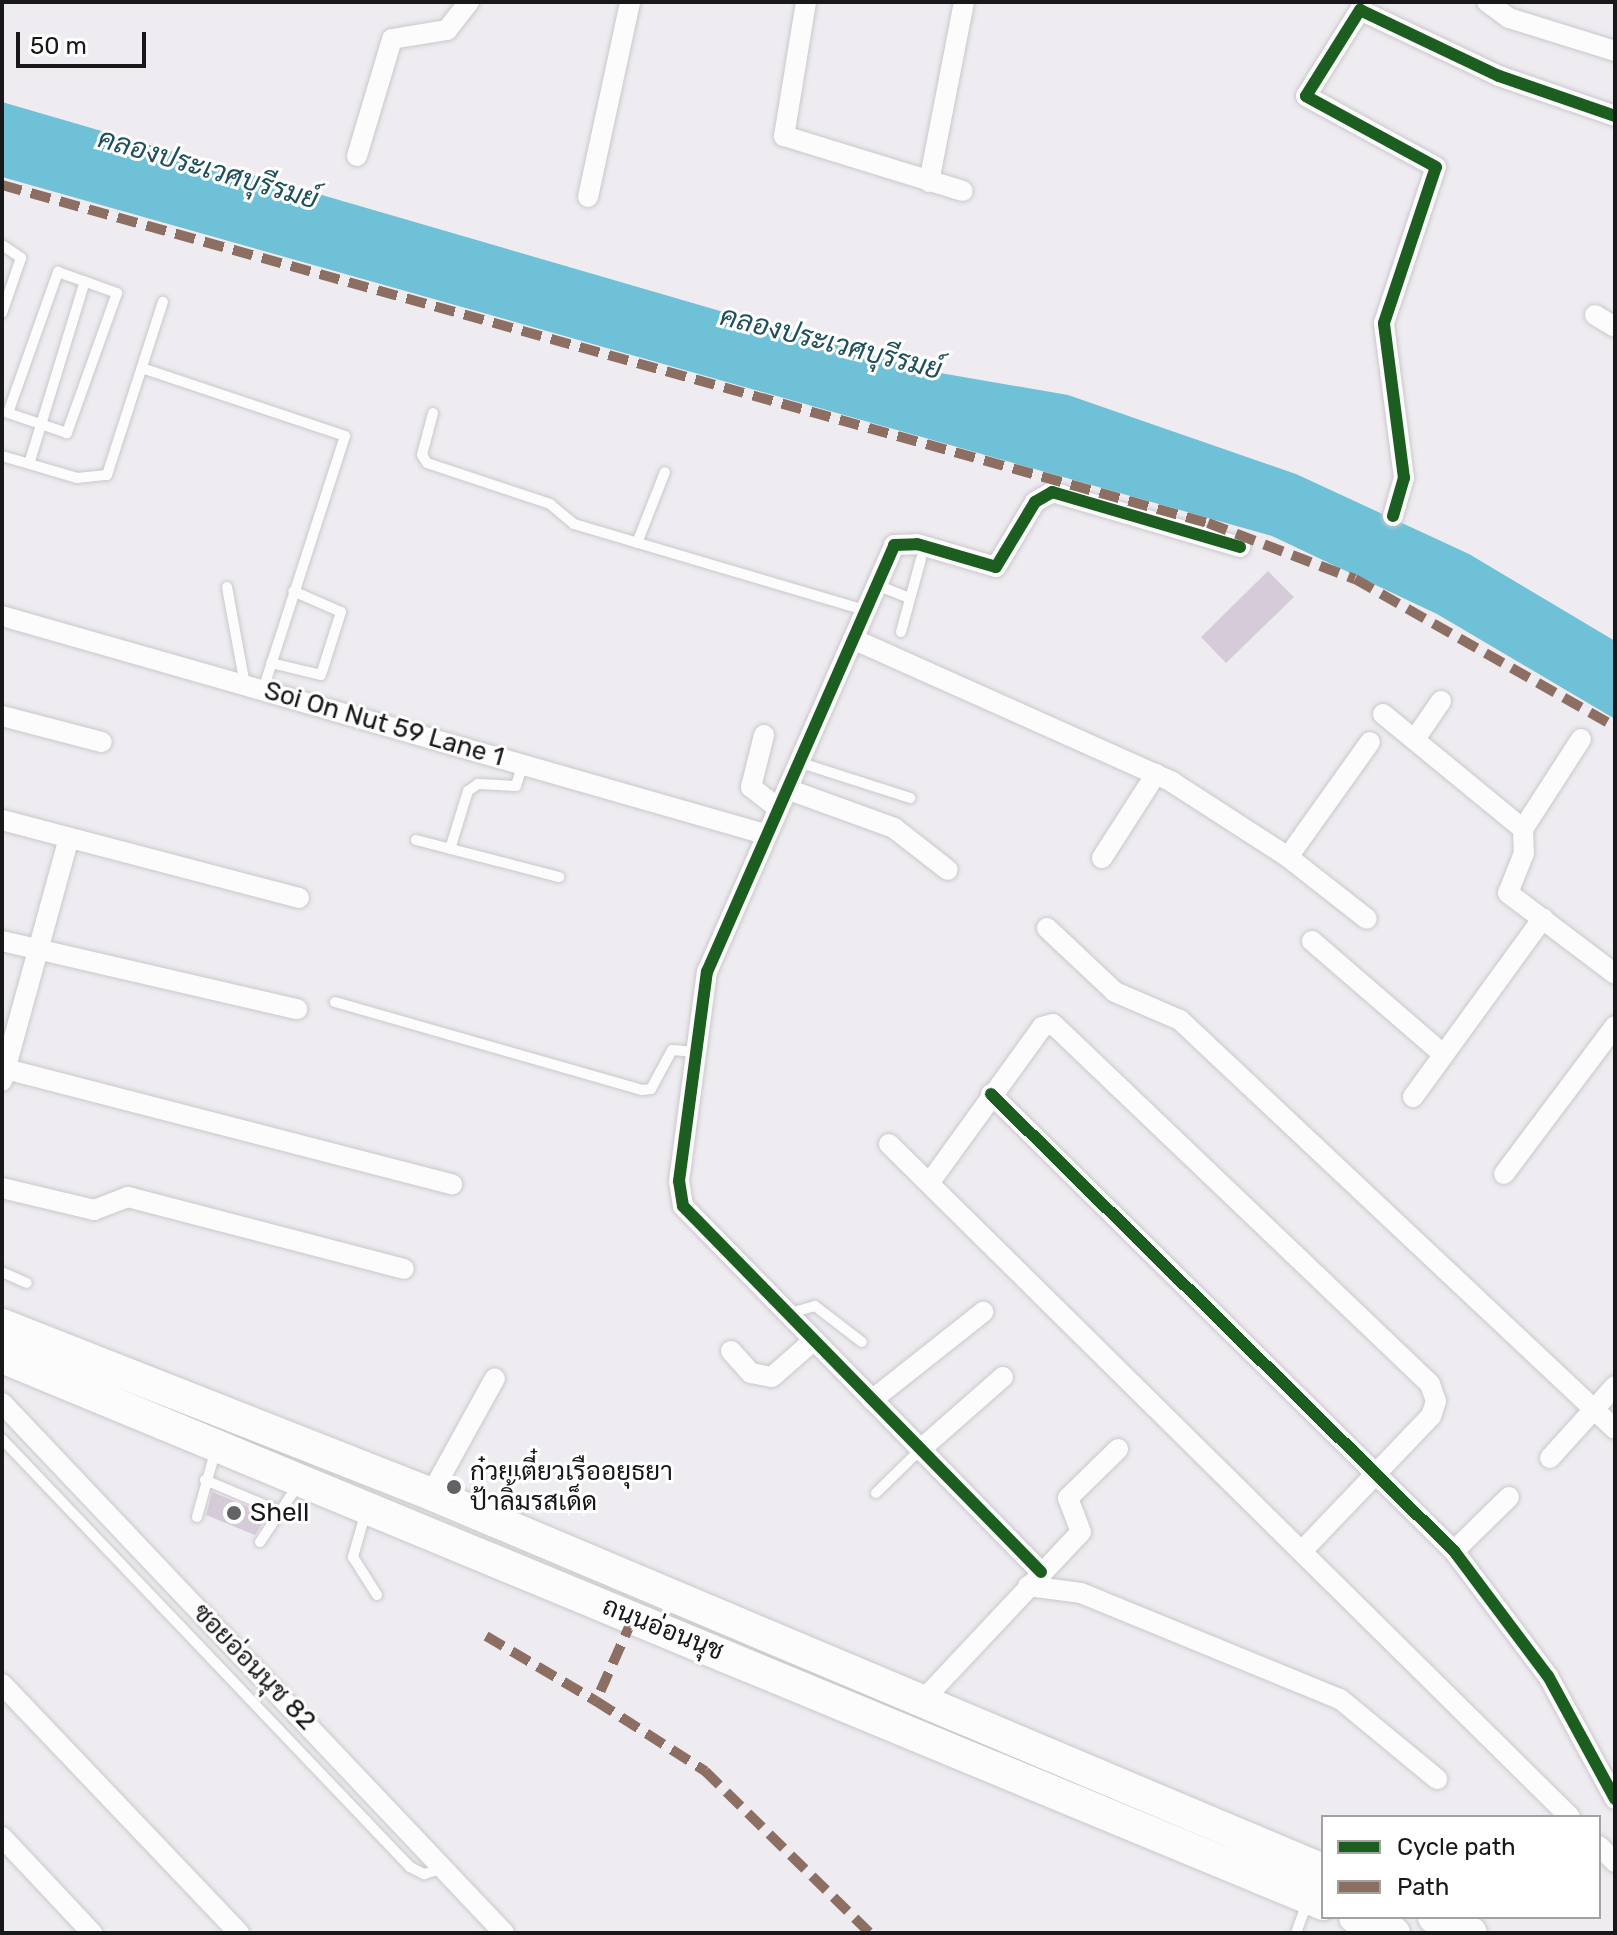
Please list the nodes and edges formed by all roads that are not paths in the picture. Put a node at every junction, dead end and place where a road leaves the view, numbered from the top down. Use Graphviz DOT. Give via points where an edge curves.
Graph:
graph roads {
  1 [pos="469,2"];
  2 [pos="630,2"];
  3 [pos="806,2"];
  4 [pos="964,2"];
  5 [pos="1487,2"];
  6 [pos="1615,51"];
  7 [pos="1615,116"];
  8 [pos="357,156"];
  9 [pos="929,182"];
  10 [pos="963,191"];
  11 [pos="588,197"];
  12 [pos="2,245"];
  13 [pos="85,281"];
  14 [pos="163,302"];
  15 [pos="2,313"];
  16 [pos="1595,315"];
  17 [pos="1615,327"];
  18 [pos="142,368"];
  19 [pos="433,413"];
  20 [pos="41,425"];
  21 [pos="2,456"];
  22 [pos="29,464"];
  23 [pos="665,472"];
  24 [pos="1393,516"];
  25 [pos="637,543"];
  26 [pos="1240,547"];
  27 [pos="921,559"];
  28 [pos="877,585"];
  29 [pos="227,587"];
  30 [pos="293,591"];
  31 [pos="910,598"];
  32 [pos="867,611"];
  33 [pos="2,616"];
  34 [pos="901,632"];
  35 [pos="853,639"];
  36 [pos="271,663"];
  37 [pos="254,688"];
  38 [pos="1441,701"];
  39 [pos="1383,714"];
  40 [pos="2,716"];
  41 [pos="764,735"];
  42 [pos="1415,739"];
  43 [pos="1581,739"];
  44 [pos="102,742"];
  45 [pos="1370,742"];
  46 [pos="798,762"];
  47 [pos="523,763"];
  48 [pos="1162,777"];
  49 [pos="782,798"];
  50 [pos="910,798"];
  51 [pos="2,820"];
  52 [pos="1523,829"];
  53 [pos="765,834"];
  54 [pos="69,838"];
  55 [pos="416,840"];
  56 [pos="450,849"];
  57 [pos="1288,857"];
  58 [pos="1102,858"];
  59 [pos="948,870"];
  60 [pos="559,877"];
  61 [pos="299,898"];
  62 [pos="1543,918"];
  63 [pos="1367,919"];
  64 [pos="1047,928"];
  65 [pos="2,941"];
  66 [pos="1312,941"];
  67 [pos="38,950"];
  68 [pos="1615,974"];
  69 [pos="335,1002"];
  70 [pos="297,1009"];
  71 [pos="1615,1026"];
  72 [pos="693,1052"];
  73 [pos="1444,1055"];
  74 [pos="3,1073"];
  75 [pos="991,1094"];
  76 [pos="1413,1097"];
  77 [pos="889,1144"];
  78 [pos="1504,1174"];
  79 [pos="930,1182"];
  80 [pos="452,1184"];
  81 [pos="2,1188"];
  82 [pos="404,1269"];
  83 [pos="2,1272"];
  84 [pos="27,1283"];
  85 [pos="983,1312"];
  86 [pos="786,1314"];
  87 [pos="2,1325"];
  88 [pos="813,1341"];
  89 [pos="862,1342"];
  90 [pos="731,1351"];
  91 [pos="2,1357"];
  92 [pos="1003,1377"];
  93 [pos="495,1378"];
  94 [pos="1615,1386"];
  95 [pos="872,1400"];
  96 [pos="2,1403"];
  97 [pos="1593,1410"];
  98 [pos="1615,1429"];
  99 [pos="2,1439"];
  100 [pos="217,1445"];
  101 [pos="921,1449"];
  102 [pos="1118,1449"];
  103 [pos="1550,1458"];
  104 [pos="1377,1474"];
  105 [pos="300,1479"];
  106 [pos="205,1480"];
  107 [pos="876,1493"];
  108 [pos="431,1494"];
  109 [pos="1509,1497"];
  110 [pos="368,1505"];
  111 [pos="284,1513"];
  112 [pos="197,1517"];
  113 [pos="260,1542"];
  114 [pos="1303,1550"];
  115 [pos="1454,1551"];
  116 [pos="1034,1579"];
  117 [pos="377,1595"];
  118 [pos="822,1657"];
  119 [pos="2,1684"];
  120 [pos="808,1687"];
  121 [pos="924,1699"];
  122 [pos="1437,1779"];
  123 [pos="1615,1799"];
  124 [pos="1568,1815"];
  125 [pos="2,1837"];
  126 [pos="444,1869"];
  127 [pos="1321,1869"];
  128 [pos="1316,1901"];
  129 [pos="1360,1919"];
  130 [pos="1439,1919"];
  131 [pos="92,1933"];
  132 [pos="239,1933"];
  133 [pos="504,1933"];
  134 [pos="1296,1933"];
  135 [pos="1394,1933"];
  136 [pos="1471,1933"];
  1 -- 8 [label="street" via="447,30 392,39"];
  2 -- 11 [label="street"];
  3 -- 9 [label="street" via="784,136"];
  4 -- 9 [label="street"];
  5 -- 6 [label="street" via="1509,18"];
  7 -- 24 [label="street" via="1499,76 1360,10 1306,96 1436,167 1384,323 1404,478"];
  9 -- 10 [label="street"];
  12 -- 15 [label="lane" via="21,258"];
  13 -- 20 [label="lane"];
  13 -- 20 [label="lane" via="117,293 72,433"];
  13 -- 20 [label="lane" via="53,273 8,413"];
  14 -- 18 [label="lane"];
  16 -- 17 [label="street"];
  18 -- 22 [label="lane" via="107,475 77,478"];
  18 -- 30 [label="lane" via="341,429 345,443"];
  19 -- 25 [label="lane" via="422,455 427,463 550,504 574,524"];
  20 -- 22 [label="lane"];
  21 -- 22 [label="lane"];
  23 -- 25 [label="lane"];
  25 -- 32 [label="lane"];
  26 -- 28 [label="street" via="1052,492 1035,502 996,567 900,541"];
  27 -- 31 [label="lane"];
  28 -- 31 [label="lane"];
  28 -- 32 [label="street"];
  29 -- 37 [label="lane"];
  30 -- 36 [label="lane"];
  30 -- 36 [label="lane" via="341,612 321,675"];
  31 -- 34 [label="lane"];
  32 -- 35 [label="street"];
  33 -- 37 [label="street, Soi On Nut 59 Lane 1"];
  35 -- 46 [label="street"];
  35 -- 48 [label="street"];
  36 -- 37 [label="lane"];
  37 -- 47 [label="street, Soi On Nut 59 Lane 1"];
  38 -- 42 [label="street"];
  39 -- 42 [label="street"];
  40 -- 44 [label="street"];
  41 -- 49 [label="street" via="751,787"];
  42 -- 52 [label="street"];
  43 -- 52 [label="street"];
  45 -- 57 [label="street"];
  46 -- 49 [label="street"];
  46 -- 50 [label="lane"];
  47 -- 53 [label="street, Soi On Nut 59 Lane 1"];
  47 -- 56 [label="lane" via="516,786 478,784 468,791"];
  48 -- 57 [label="street"];
  48 -- 58 [label="street"];
  49 -- 53 [label="street"];
  49 -- 59 [label="street" via="894,828"];
  51 -- 54 [label="street"];
  52 -- 62 [label="street" via="1527,839 1508,893"];
  53 -- 72 [label="street" via="715,948"];
  54 -- 61 [label="street"];
  54 -- 67 [label="street"];
  55 -- 56 [label="lane"];
  56 -- 60 [label="lane"];
  57 -- 63 [label="street"];
  62 -- 68 [label="street"];
  62 -- 73 [label="street"];
  64 -- 97 [label="street" via="1115,992 1180,1020"];
  65 -- 67 [label="street"];
  66 -- 73 [label="street"];
  67 -- 70 [label="street"];
  67 -- 74 [label="street"];
  69 -- 72 [label="lane" via="642,1090 651,1089 672,1050"];
  71 -- 78 [label="street"];
  72 -- 86 [label="street" via="683,1206"];
  73 -- 76 [label="street"];
  74 -- 80 [label="street"];
  75 -- 79 [label="street"];
  75 -- 104 [label="street"];
  75 -- 104 [label="street" via="1042,1027 1064,1031 1430,1384 1436,1401 1431,1416"];
  77 -- 79 [label="street"];
  79 -- 114 [label="street"];
  81 -- 82 [label="street" via="94,1210 128,1197"];
  83 -- 84 [label="lane"];
  85 -- 95 [label="street"];
  86 -- 88 [label="street"];
  86 -- 89 [label="lane" via="815,1306"];
  87 -- 108 [label="main road, ถนนอ่อนนุช"];
  88 -- 90 [label="street" via="772,1377 751,1373"];
  88 -- 95 [label="street"];
  91 -- 100 [label="main road, ถนนอ่อนนุช"];
  92 -- 101 [label="street"];
  93 -- 108 [label="street"];
  94 -- 97 [label="street"];
  95 -- 101 [label="street"];
  96 -- 126 [label="street, ซอยอ่อนนุช 82"];
  97 -- 98 [label="street"];
  97 -- 103 [label="street"];
  99 -- 126 [label="lane" via="410,1867 424,1874"];
  100 -- 105 [label="main road, ถนนอ่อนนุช"];
  100 -- 106 [label="lane"];
  101 -- 107 [label="lane"];
  101 -- 116 [label="street"];
  102 -- 116 [label="street" via="1068,1498 1081,1532"];
  104 -- 114 [label="street"];
  104 -- 115 [label="street"];
  105 -- 110 [label="main road, ถนนอ่อนนุช"];
  105 -- 111 [label="lane"];
  106 -- 111 [label="lane"];
  106 -- 112 [label="lane"];
  108 -- 118 [label="main road, ถนนอ่อนนุช"];
  109 -- 115 [label="street"];
  110 -- 117 [label="lane" via="353,1557"];
  110 -- 120 [label="main road, ถนนอ่อนนุช"];
  111 -- 113 [label="lane"];
  114 -- 124 [label="street"];
  115 -- 123 [label="street" via="1534,1654"];
  116 -- 121 [label="street"];
  116 -- 122 [label="street" via="1081,1593 1340,1699"];
  118 -- 120 [label="main road"];
  118 -- 121 [label="main road, ถนนอ่อนนุช"];
  119 -- 132 [label="street"];
  120 -- 128 [label="main road, ถนนอ่อนนุช"];
  121 -- 127 [label="main road, ถนนอ่อนนุช"];
  125 -- 131 [label="street"];
  126 -- 133 [label="street, ซอยอ่อนนุช 82"];
  128 -- 134 [label="lane"];
  129 -- 135 [label="main road"];
  130 -- 136 [label="main road"];
}
